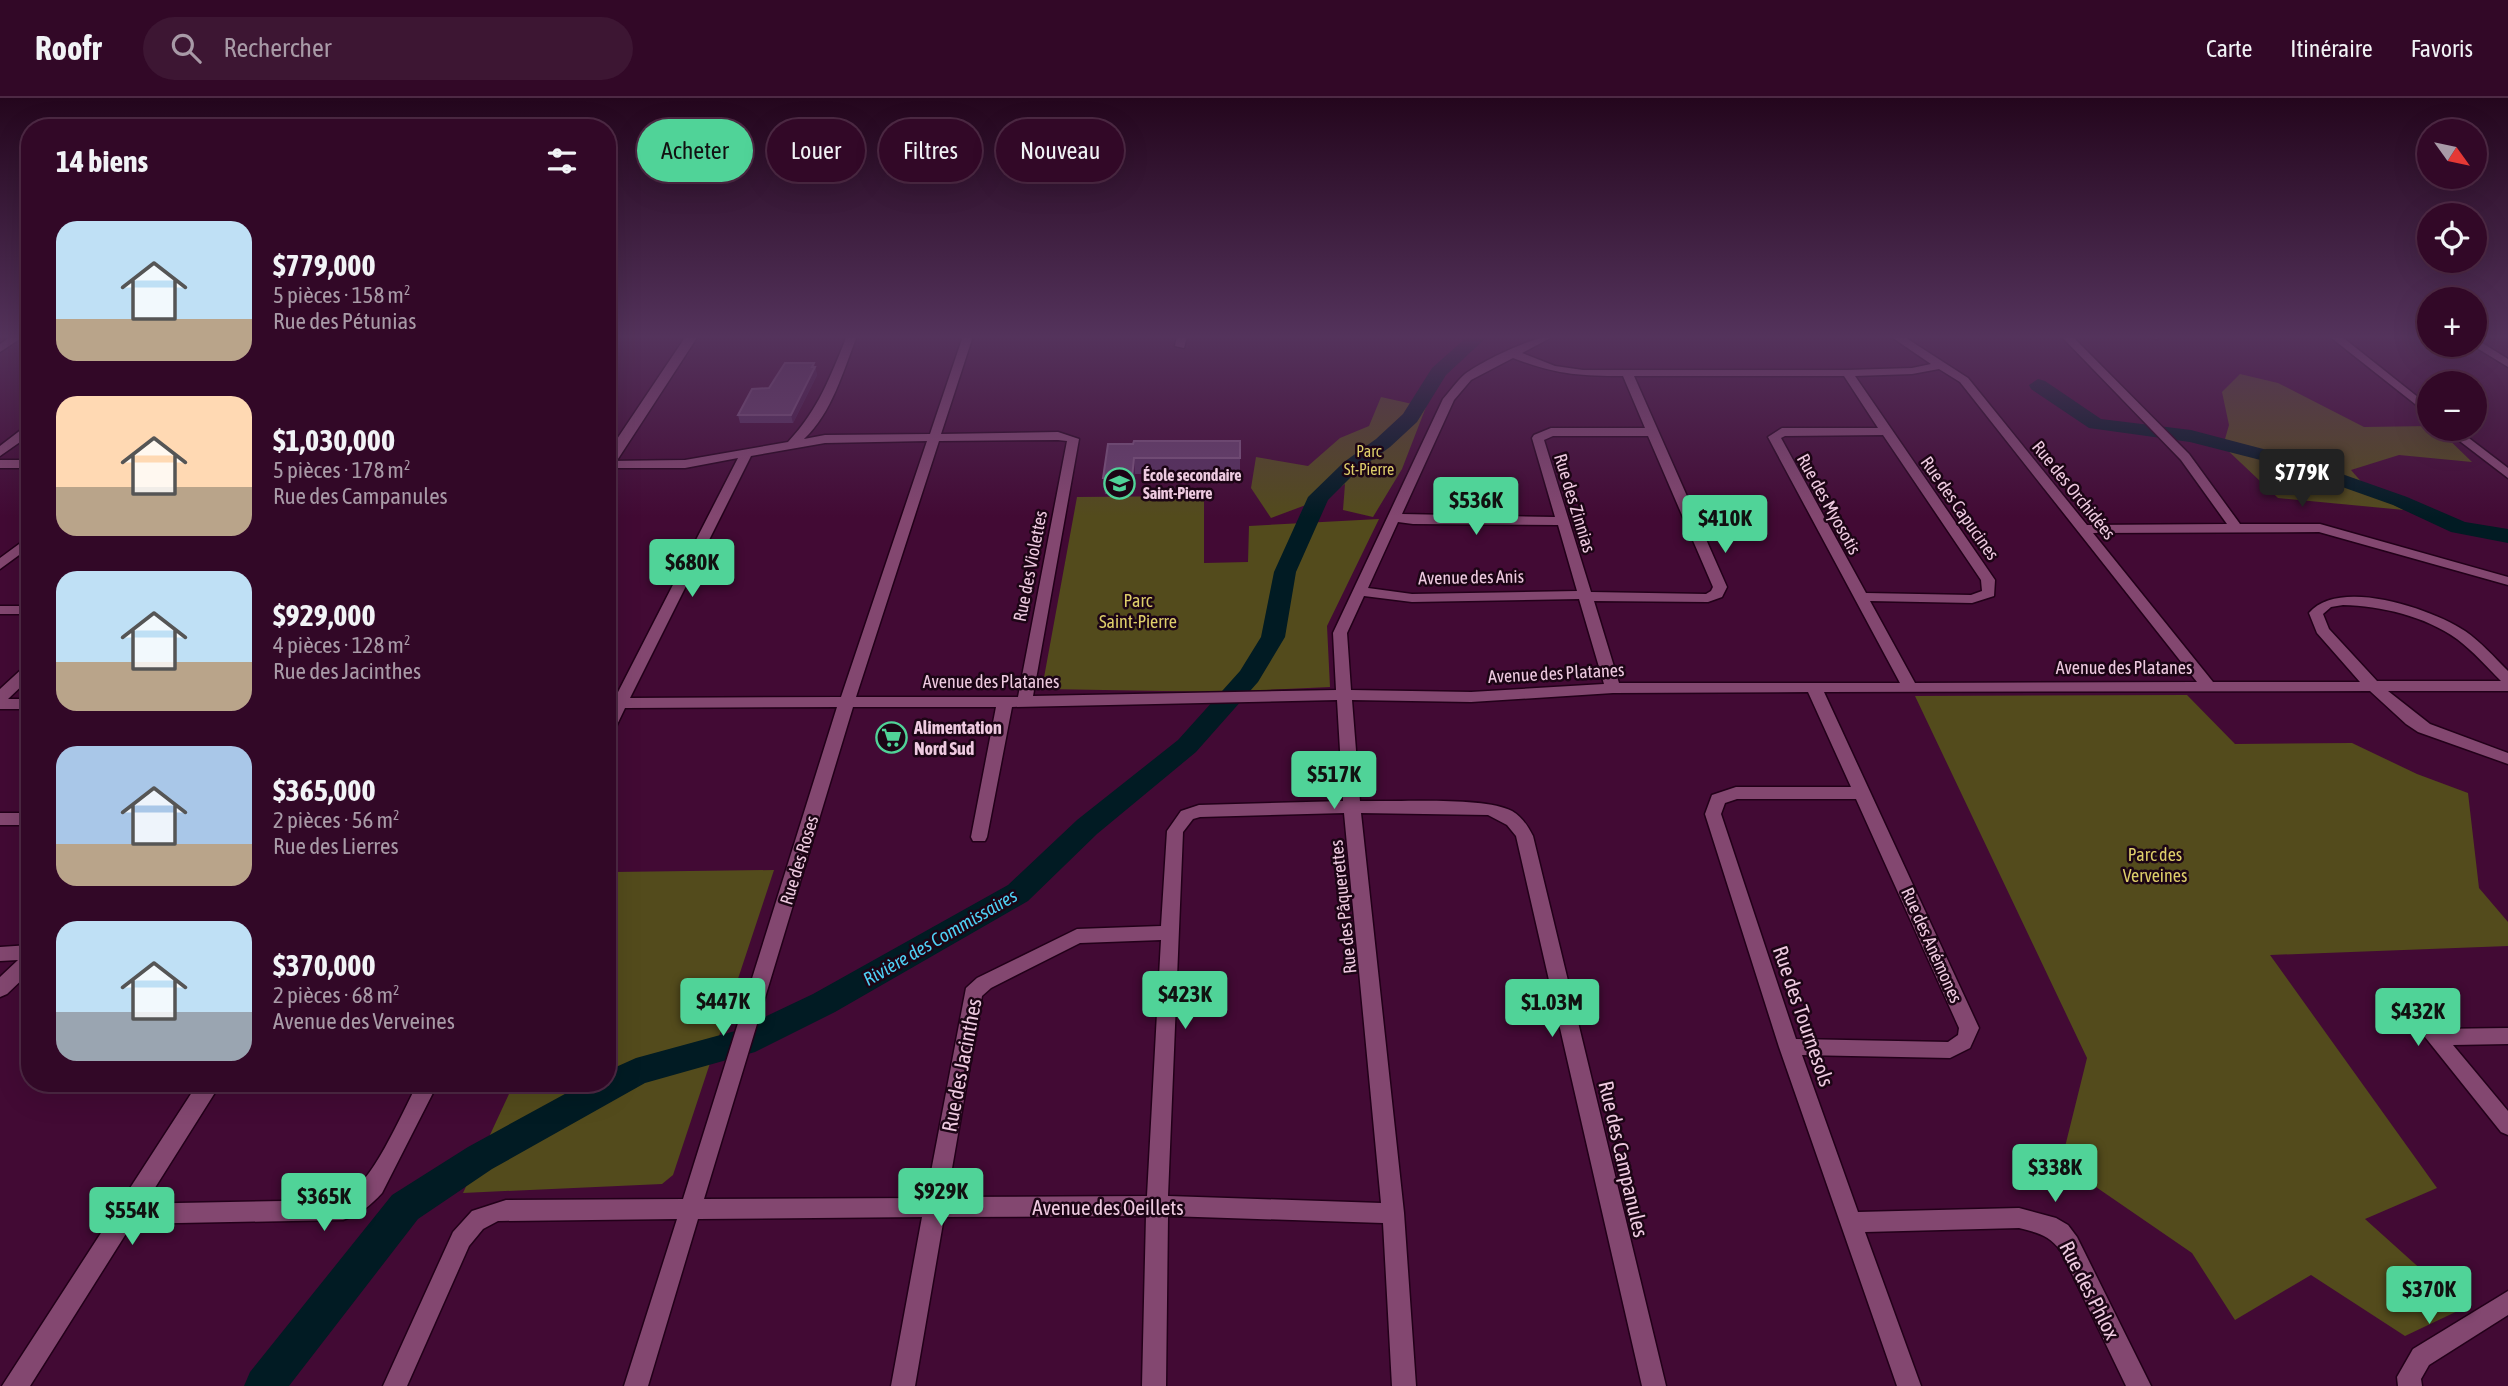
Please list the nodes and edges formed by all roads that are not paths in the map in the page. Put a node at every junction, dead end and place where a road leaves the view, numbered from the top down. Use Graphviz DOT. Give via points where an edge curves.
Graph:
graph roads {
  1 [pos="652,396"];
  2 [pos="825,396"];
  3 [pos="949,396"];
  4 [pos="1451,396"];
  5 [pos="1637,396"];
  6 [pos="1862,396"];
  7 [pos="1977,396"];
  8 [pos="2125,396"];
  9 [pos="1885,431"];
  10 [pos="1652,432"];
  11 [pos="21,436"];
  12 [pos="936,438"];
  13 [pos="2465,441"];
  14 [pos="791,445"];
  15 [pos="616,450"];
  16 [pos="0,452"];
  17 [pos="746,454"];
  18 [pos="0,464"];
  19 [pos="21,464"];
  20 [pos="616,464"];
  21 [pos="2508,474"];
  22 [pos="1394,517"];
  23 [pos="1561,521"];
  24 [pos="2235,527"];
  25 [pos="2083,529"];
  26 [pos="21,548"];
  27 [pos="0,565"];
  28 [pos="2508,581"];
  29 [pos="1358,592"];
  30 [pos="1584,595"];
  31 [pos="1861,597"];
  32 [pos="0,610"];
  33 [pos="21,610"];
  34 [pos="21,678"];
  35 [pos="2508,680"];
  36 [pos="2372,685"];
  37 [pos="2208,686"];
  38 [pos="2508,686"];
  39 [pos="1910,687"];
  40 [pos="1613,688"];
  41 [pos="1815,688"];
  42 [pos="1344,695"];
  43 [pos="0,698"];
  44 [pos="616,698"];
  45 [pos="1025,700"];
  46 [pos="847,701"];
  47 [pos="616,702"];
  48 [pos="1005,702"];
  49 [pos="0,704"];
  50 [pos="21,704"];
  51 [pos="2508,759"];
  52 [pos="1863,793"];
  53 [pos="1352,807"];
  54 [pos="21,819"];
  55 [pos="0,820"];
  56 [pos="979,837"];
  57 [pos="1169,933"];
  58 [pos="21,953"];
  59 [pos="0,954"];
  60 [pos="21,969"];
  61 [pos="0,989"];
  62 [pos="2508,1036"];
  63 [pos="1789,1046"];
  64 [pos="204,1092"];
  65 [pos="423,1092"];
  66 [pos="2508,1126"];
  67 [pos="934,1206"];
  68 [pos="1157,1206"];
  69 [pos="692,1208"];
  70 [pos="1393,1213"];
  71 [pos="126,1214"];
  72 [pos="1853,1222"];
  73 [pos="2505,1310"];
  74 [pos="15,1386"];
  75 [pos="396,1386"];
  76 [pos="636,1386"];
  77 [pos="903,1386"];
  78 [pos="1154,1386"];
  79 [pos="1404,1386"];
  80 [pos="1654,1386"];
  81 [pos="1909,1386"];
  82 [pos="2139,1386"];
  83 [pos="2410,1386"];
  1 -- 15 [label="street"];
  2 -- 14 [label="street" via="805,435"];
  3 -- 12 [label="street, Rue des Roses"];
  4 -- 22 [label="street, Rue des Pâquerettes"];
  5 -- 10 [label="street"];
  6 -- 9 [label="street, Rue des Capucines"];
  7 -- 25 [label="street, Rue des Orchidées"];
  8 -- 24 [label="street" via="2163,434"];
  9 -- 31 [label="street, Rue des Myosotis" via="1782,432 1774,437"];
  9 -- 31 [label="street, Rue des Capucines" via="1988,580 1989,593 1972,599"];
  10 -- 23 [label="street, Rue des Zinnias" via="1551,432 1538,439"];
  10 -- 30 [label="street, Avenue des Anis" via="1719,592 1708,598"];
  11 -- 16 [label="street"];
  12 -- 14 [label="street" via="825,439"];
  12 -- 45 [label="street, Rue des Violettes" via="1073,439"];
  12 -- 46 [label="street, Rue des Roses"];
  13 -- 21 [label="street"];
  14 -- 17 [label="street"];
  17 -- 20 [label="street" via="685,464"];
  17 -- 44 [label="street"];
  18 -- 19 [label="street"];
  22 -- 23 [label="street"];
  22 -- 29 [label="street, Rue des Pâquerettes"];
  23 -- 30 [label="street, Rue des Zinnias"];
  24 -- 25 [label="street"];
  24 -- 28 [label="street" via="2333,530"];
  25 -- 37 [label="street, Rue des Orchidées"];
  26 -- 27 [label="street"];
  29 -- 30 [label="street, Avenue des Anis" via="1404,598"];
  29 -- 42 [label="street, Rue des Pâquerettes" via="1340,629"];
  30 -- 40 [label="street, Rue des Zinnias"];
  31 -- 39 [label="street, Rue des Myosotis"];
  32 -- 33 [label="street"];
  34 -- 43 [label="street"];
  35 -- 36 [label="street" via="2460,634 2407,610 2345,601 2319,608 2316,613 2322,630"];
  36 -- 37 [label="street, Avenue des Platanes"];
  36 -- 38 [label="street, Avenue des Platanes"];
  36 -- 51 [label="street" via="2424,728"];
  37 -- 39 [label="street, Avenue des Platanes"];
  39 -- 41 [label="street, Avenue des Platanes"];
  40 -- 41 [label="street, Avenue des Platanes"];
  40 -- 42 [label="street, Avenue des Platanes" via="1471,697"];
  41 -- 52 [label="street, Rue des Anémones"];
  42 -- 45 [label="street, Avenue des Platanes"];
  42 -- 53 [label="street, Rue des Pâquerettes"];
  45 -- 48 [label="street, Avenue des Platanes"];
  46 -- 47 [label="street, Avenue des Platanes"];
  46 -- 48 [label="street, Avenue des Platanes"];
  46 -- 69 [label="street, Rue des Roses"];
  48 -- 56 [label="street"];
  49 -- 50 [label="street"];
  52 -- 63 [label="street, Rue des Tournesols" via="1736,793 1722,796 1714,805 1713,814"];
  52 -- 63 [label="street, Rue des Anémones" via="1969,1028 1968,1038 1950,1050"];
  53 -- 57 [label="street, Rue des Campanules" via="1214,810 1187,815 1175,831"];
  53 -- 70 [label="street, Rue des Pâquerettes"];
  53 -- 80 [label="street, Rue des Campanules" via="1488,809 1503,812 1522,829"];
  54 -- 55 [label="street"];
  57 -- 67 [label="street, Rue des Jacinthes" via="1077,936 984,982 973,993"];
  57 -- 68 [label="street"];
  58 -- 59 [label="street"];
  60 -- 61 [label="street"];
  62 -- 66 [label="street" via="2435,1037"];
  63 -- 72 [label="street, Rue des Tournesols"];
  64 -- 71 [label="street"];
  65 -- 71 [label="street" via="374,1185 361,1201 343,1210"];
  67 -- 68 [label="street, Avenue des Oeillets"];
  67 -- 69 [label="street, Avenue des Oeillets"];
  67 -- 77 [label="street, Rue des Jacinthes"];
  68 -- 70 [label="street, Avenue des Oeillets"];
  68 -- 78 [label="street"];
  69 -- 75 [label="street, Avenue des Oeillets" via="487,1212 461,1239"];
  69 -- 76 [label="street, Rue des Roses"];
  70 -- 79 [label="street, Rue des Pâquerettes"];
  71 -- 74 [label="street"];
  72 -- 81 [label="street, Rue des Tournesols"];
  72 -- 82 [label="street, Rue des Phlox" via="2019,1218 2048,1225 2069,1244"];
  73 -- 83 [label="street" via="2421,1357 2409,1377"];
}
